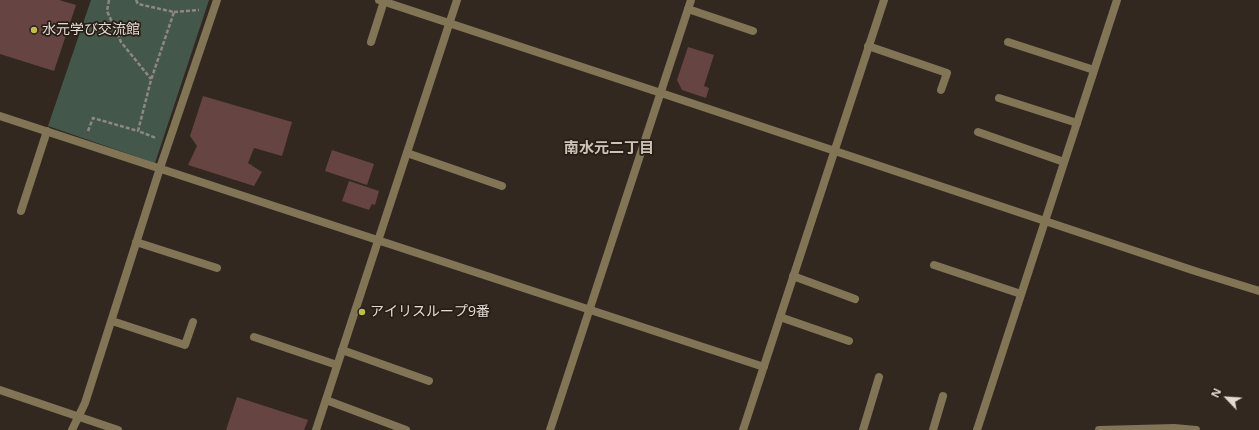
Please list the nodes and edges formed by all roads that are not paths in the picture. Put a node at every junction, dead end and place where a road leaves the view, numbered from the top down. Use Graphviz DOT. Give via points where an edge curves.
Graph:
graph roads {
  1 [pos="217,0"];
  2 [pos="457,0"];
  3 [pos="691,0"];
  4 [pos="884,0"];
  5 [pos="1117,0"];
  6 [pos="382,1"];
  7 [pos="688,9"];
  8 [pos="450,23"];
  9 [pos="753,31"];
  10 [pos="371,42"];
  11 [pos="1008,42"];
  12 [pos="868,46"];
  13 [pos="1094,70"];
  14 [pos="941,90"];
  15 [pos="661,93"];
  16 [pos="999,98"];
  17 [pos="0,116"];
  18 [pos="1077,123"];
  19 [pos="47,132"];
  20 [pos="978,132"];
  21 [pos="835,151"];
  22 [pos="407,153"];
  23 [pos="1064,162"];
  24 [pos="160,168"];
  25 [pos="502,186"];
  26 [pos="21,211"];
  27 [pos="1045,221"];
  28 [pos="378,240"];
  29 [pos="136,242"];
  30 [pos="934,266"];
  31 [pos="217,268"];
  32 [pos="793,276"];
  33 [pos="1259,291"];
  34 [pos="1021,294"];
  35 [pos="856,299"];
  36 [pos="590,310"];
  37 [pos="780,317"];
  38 [pos="112,320"];
  39 [pos="193,322"];
  40 [pos="254,337"];
  41 [pos="848,341"];
  42 [pos="342,350"];
  43 [pos="337,365"];
  44 [pos="764,367"];
  45 [pos="879,376"];
  46 [pos="429,381"];
  47 [pos="0,390"];
  48 [pos="943,396"];
  49 [pos="326,400"];
  50 [pos="79,417"];
  51 [pos="72,430"];
  52 [pos="118,430"];
  53 [pos="316,430"];
  54 [pos="406,430"];
  55 [pos="550,430"];
  56 [pos="743,430"];
  57 [pos="863,430"];
  58 [pos="933,430"];
  59 [pos="977,430"];
  60 [pos="1099,430"];
  61 [pos="1196,430"];
  1 -- 24 [label="street"];
  2 -- 8 [label="street"];
  3 -- 7 [label="street"];
  4 -- 12 [label="street"];
  5 -- 13 [label="street"];
  6 -- 8 [label="street"];
  6 -- 10 [label="street"];
  7 -- 9 [label="street"];
  7 -- 15 [label="street"];
  8 -- 15 [label="street"];
  8 -- 22 [label="street"];
  11 -- 13 [label="street"];
  12 -- 14 [label="street" via="947,73"];
  12 -- 21 [label="street"];
  13 -- 18 [label="street"];
  15 -- 21 [label="street"];
  15 -- 36 [label="street"];
  16 -- 18 [label="street"];
  17 -- 19 [label="street"];
  18 -- 23 [label="street"];
  19 -- 24 [label="street"];
  19 -- 26 [label="street"];
  20 -- 23 [label="street"];
  21 -- 27 [label="street"];
  21 -- 32 [label="street"];
  22 -- 25 [label="street"];
  22 -- 28 [label="street"];
  23 -- 27 [label="street"];
  24 -- 28 [label="street"];
  24 -- 29 [label="street"];
  27 -- 33 [label="street"];
  27 -- 34 [label="street"];
  28 -- 36 [label="street"];
  28 -- 42 [label="street"];
  29 -- 31 [label="street"];
  29 -- 38 [label="street"];
  30 -- 34 [label="street"];
  32 -- 35 [label="street"];
  32 -- 37 [label="street"];
  34 -- 59 [label="street"];
  36 -- 44 [label="street"];
  36 -- 55 [label="street"];
  37 -- 41 [label="street"];
  37 -- 44 [label="street"];
  38 -- 39 [label="street" via="185,345"];
  38 -- 50 [label="street"];
  40 -- 43 [label="street"];
  42 -- 43 [label="street"];
  42 -- 46 [label="street"];
  43 -- 49 [label="street"];
  44 -- 56 [label="street"];
  45 -- 57 [label="street"];
  47 -- 50 [label="street"];
  48 -- 58 [label="street"];
  49 -- 53 [label="street"];
  49 -- 54 [label="street"];
  50 -- 51 [label="street"];
  50 -- 52 [label="street"];
  60 -- 61 [label="street"];
}
